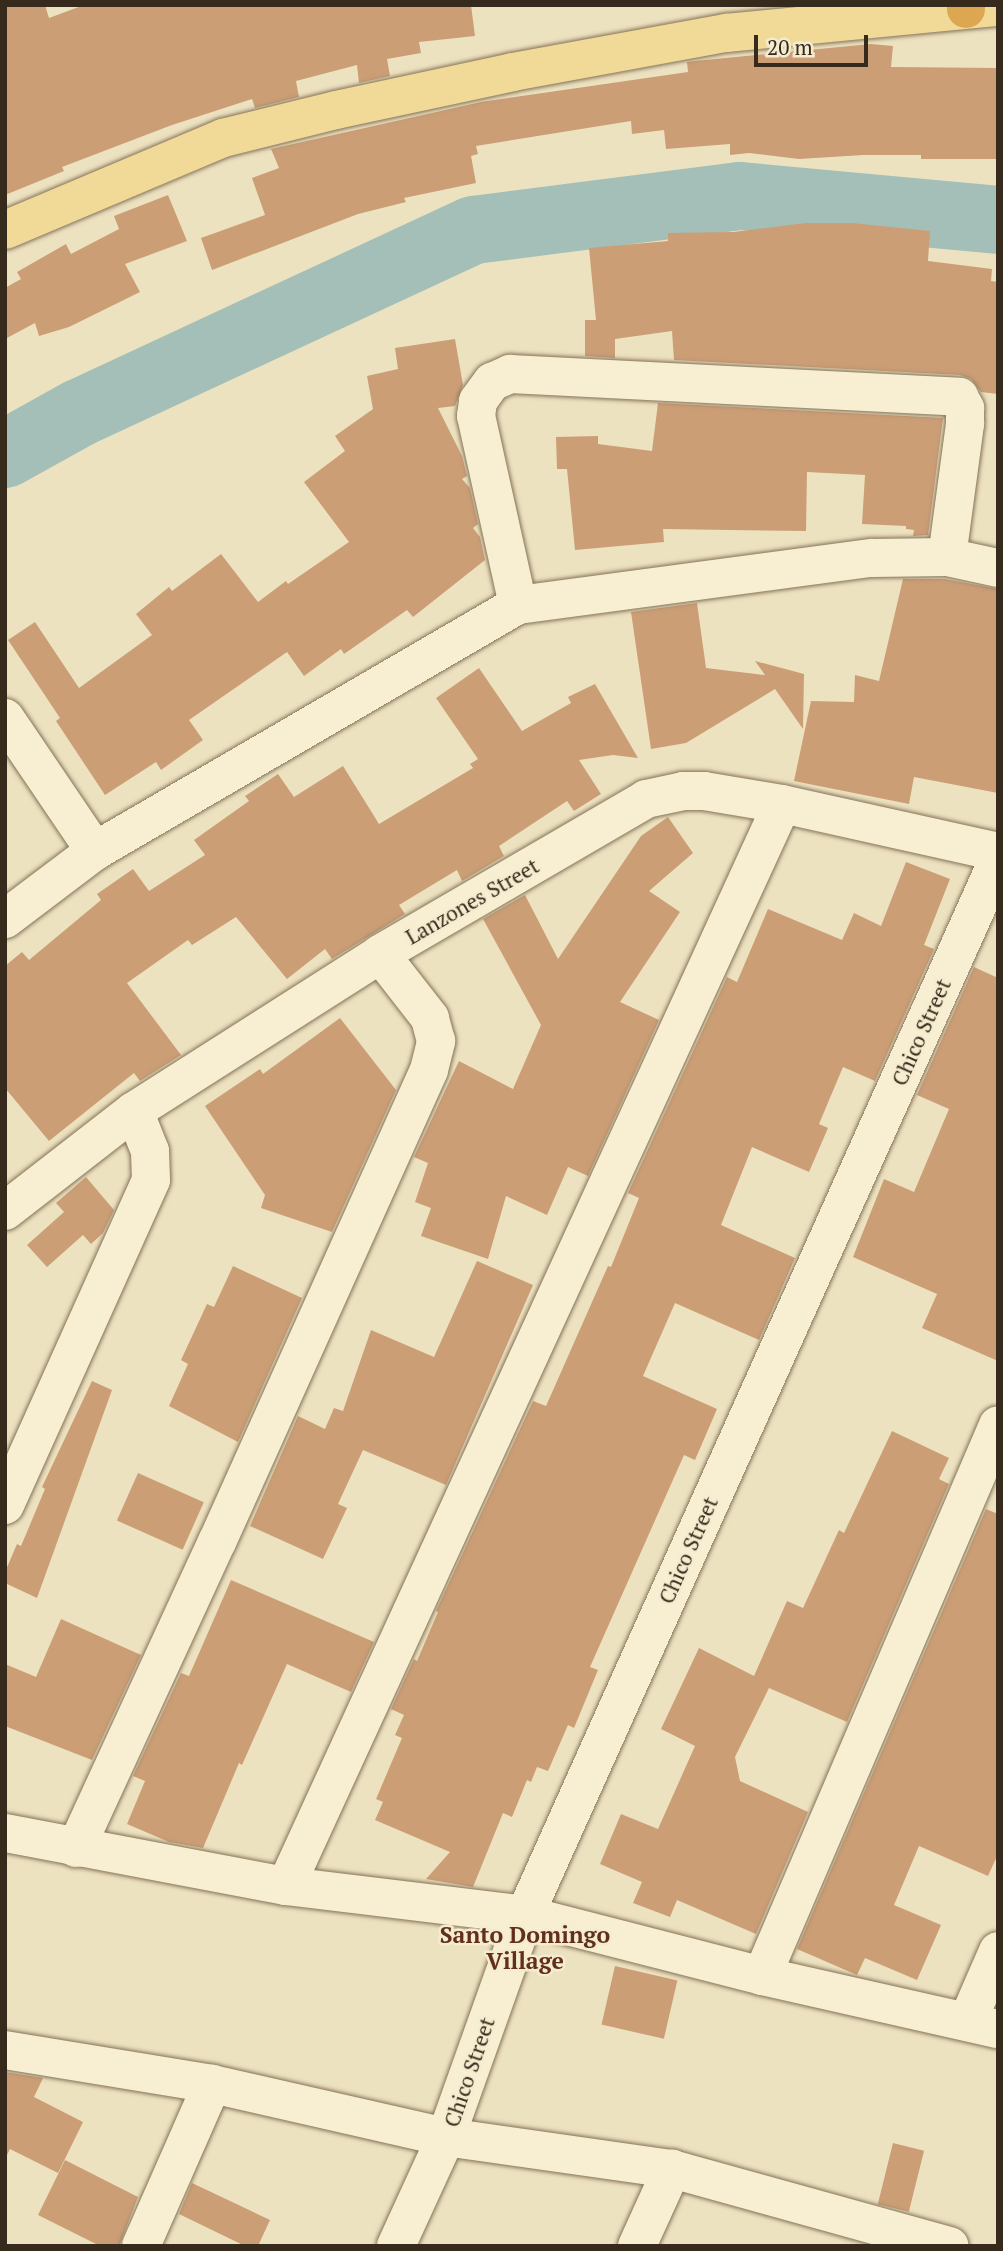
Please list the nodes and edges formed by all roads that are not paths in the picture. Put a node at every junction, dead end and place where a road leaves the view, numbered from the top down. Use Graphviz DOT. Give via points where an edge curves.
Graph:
graph roads {
  1 [pos="976,7"];
  2 [pos="5,230"];
  3 [pos="947,557"];
  4 [pos="998,568"];
  5 [pos="518,605"];
  6 [pos="5,718"];
  7 [pos="782,804"];
  8 [pos="95,851"];
  9 [pos="998,852"];
  10 [pos="998,860"];
  11 [pos="5,919"];
  12 [pos="380,954"];
  13 [pos="134,1111"];
  14 [pos="5,1211"];
  15 [pos="998,1425"];
  16 [pos="5,1505"];
  17 [pos="5,1833"];
  18 [pos="76,1848"];
  19 [pos="286,1885"];
  20 [pos="524,1915"];
  21 [pos="998,1951"];
  22 [pos="761,1976"];
  23 [pos="983,2024"];
  24 [pos="5,2050"];
  25 [pos="212,2084"];
  26 [pos="446,2137"];
  27 [pos="672,2169"];
  28 [pos="860,2234"];
  29 [pos="141,2246"];
  30 [pos="396,2246"];
  31 [pos="637,2246"];
  32 [pos="949,2246"];
  1 -- 2 [label="main road" via="726,33 336,110 223,138"];
  3 -- 4 [label="street"];
  3 -- 5 [label="street" via="814,564"];
  3 -- 5 [label="street" via="965,424 959,397 510,374 492,382 478,401 476,416"];
  5 -- 8 [label="street"];
  6 -- 8 [label="street"];
  7 -- 9 [label="street, Lanzones Street"];
  7 -- 12 [label="street, Lanzones Street" via="704,791 646,799"];
  7 -- 19 [label="street"];
  8 -- 11 [label="street"];
  10 -- 20 [label="street, Chico Street"];
  12 -- 13 [label="street, Lanzones Street"];
  12 -- 18 [label="street" via="430,1018 436,1041 429,1070"];
  13 -- 14 [label="street, Lanzones Street"];
  13 -- 16 [label="street" via="150,1151 151,1180"];
  15 -- 22 [label="street"];
  17 -- 18 [label="street"];
  18 -- 19 [label="street"];
  19 -- 20 [label="street"];
  20 -- 22 [label="street"];
  20 -- 26 [label="street, Chico Street"];
  21 -- 23 [label="street"];
  22 -- 23 [label="street"];
  24 -- 25 [label="street"];
  25 -- 26 [label="street"];
  25 -- 29 [label="street"];
  26 -- 27 [label="street"];
  26 -- 30 [label="street, Chico Street"];
  27 -- 28 [label="street"];
  27 -- 31 [label="street"];
  28 -- 32 [label="street"];
}
